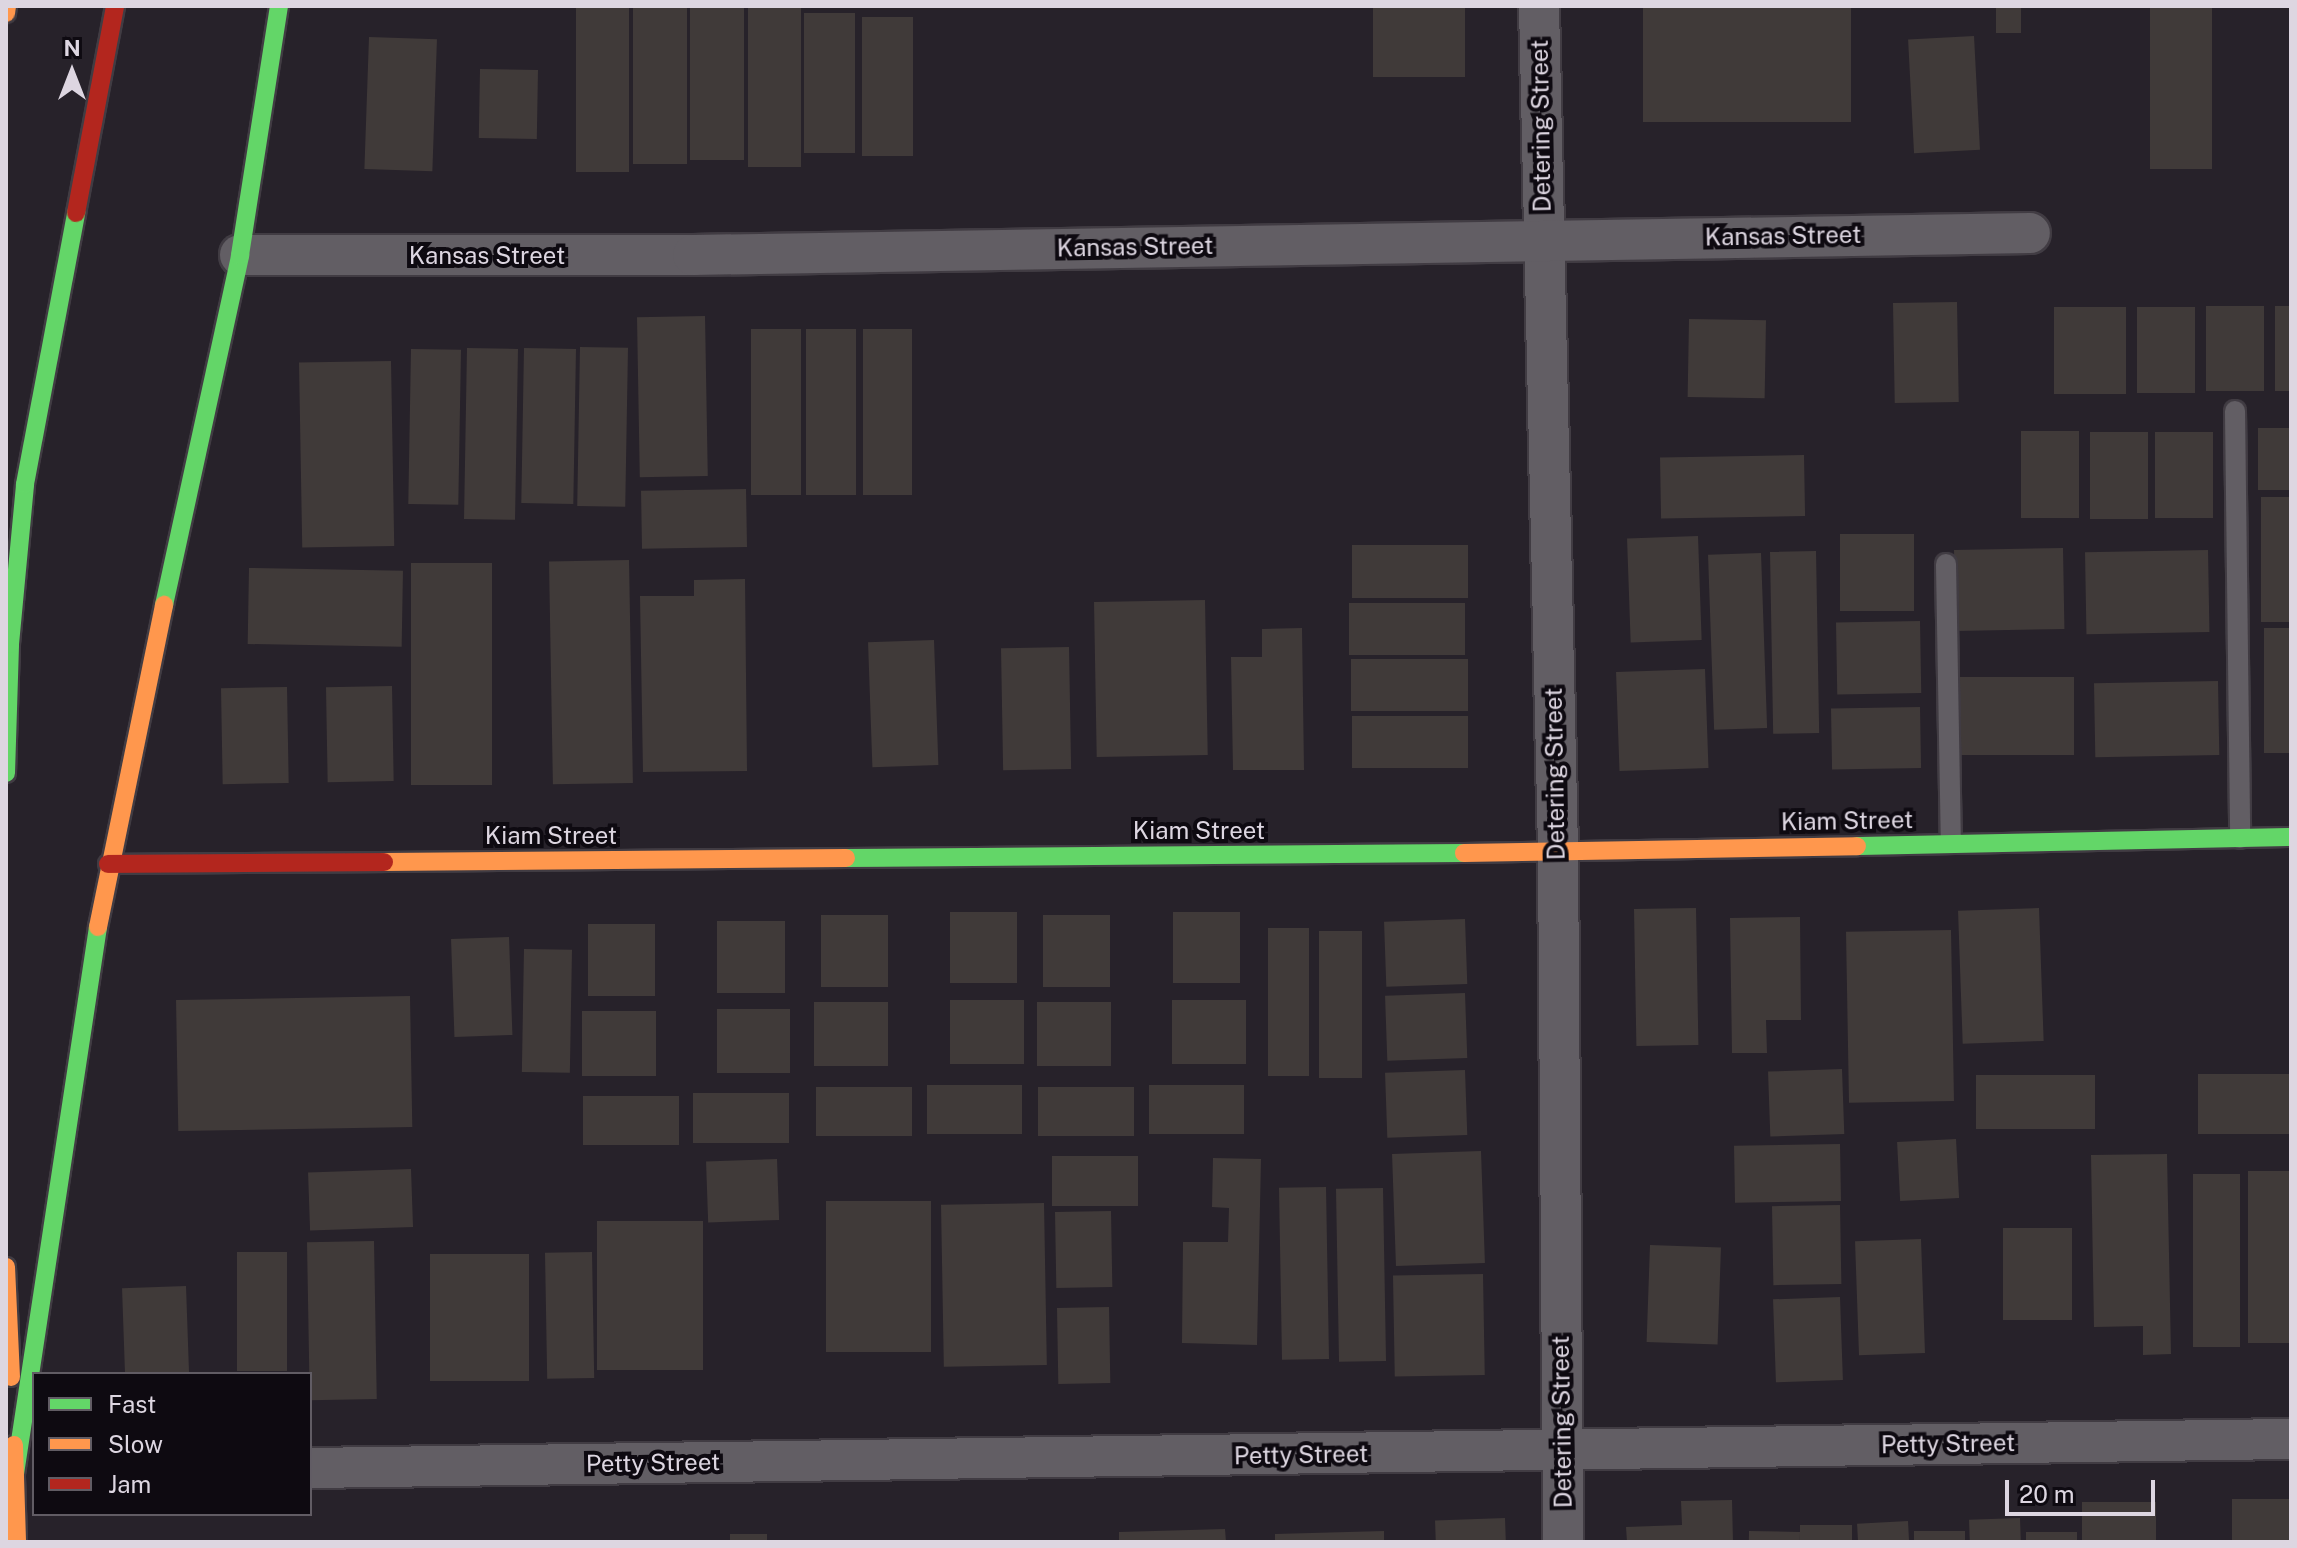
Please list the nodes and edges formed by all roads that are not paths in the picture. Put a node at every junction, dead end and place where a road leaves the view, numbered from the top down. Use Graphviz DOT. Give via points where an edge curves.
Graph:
graph roads {
  1 [pos="7,6"];
  2 [pos="115,6"];
  3 [pos="279,6"];
  4 [pos="1539,6"];
  5 [pos="6,13"];
  6 [pos="2030,233"];
  7 [pos="1542,240"];
  8 [pos="240,255"];
  9 [pos="2235,411"];
  10 [pos="1946,564"];
  11 [pos="6,773"];
  12 [pos="2291,837"];
  13 [pos="2240,838"];
  14 [pos="1951,842"];
  15 [pos="1558,852"];
  16 [pos="108,864"];
  17 [pos="6,1267"];
  18 [pos="33,1372"];
  19 [pos="32,1379"];
  20 [pos="2291,1439"];
  21 [pos="1562,1451"];
  22 [pos="312,1468"];
  23 [pos="18,1474"];
  24 [pos="17,1542"];
  25 [pos="1563,1542"];
  1 -- 5 [label="main road"];
  2 -- 11 [label="main road" via="25,484 10,644"];
  3 -- 8 [label="main road"];
  4 -- 7 [label="street, Detering Street"];
  6 -- 7 [label="street, Kansas Street"];
  7 -- 8 [label="street, Kansas Street" via="677,255"];
  7 -- 15 [label="street, Detering Street"];
  8 -- 16 [label="main road"];
  9 -- 13 [label="lane"];
  10 -- 14 [label="lane"];
  12 -- 13 [label="main road, Kiam Street"];
  13 -- 14 [label="main road, Kiam Street"];
  14 -- 15 [label="main road, Kiam Street"];
  15 -- 16 [label="main road, Kiam Street"];
  15 -- 21 [label="street, Detering Street"];
  16 -- 18 [label="main road"];
  17 -- 23 [label="main road"];
  19 -- 23 [label="main road"];
  20 -- 21 [label="street, Petty Street"];
  21 -- 22 [label="street, Petty Street"];
  21 -- 25 [label="street, Detering Street"];
  23 -- 24 [label="main road"];
}
